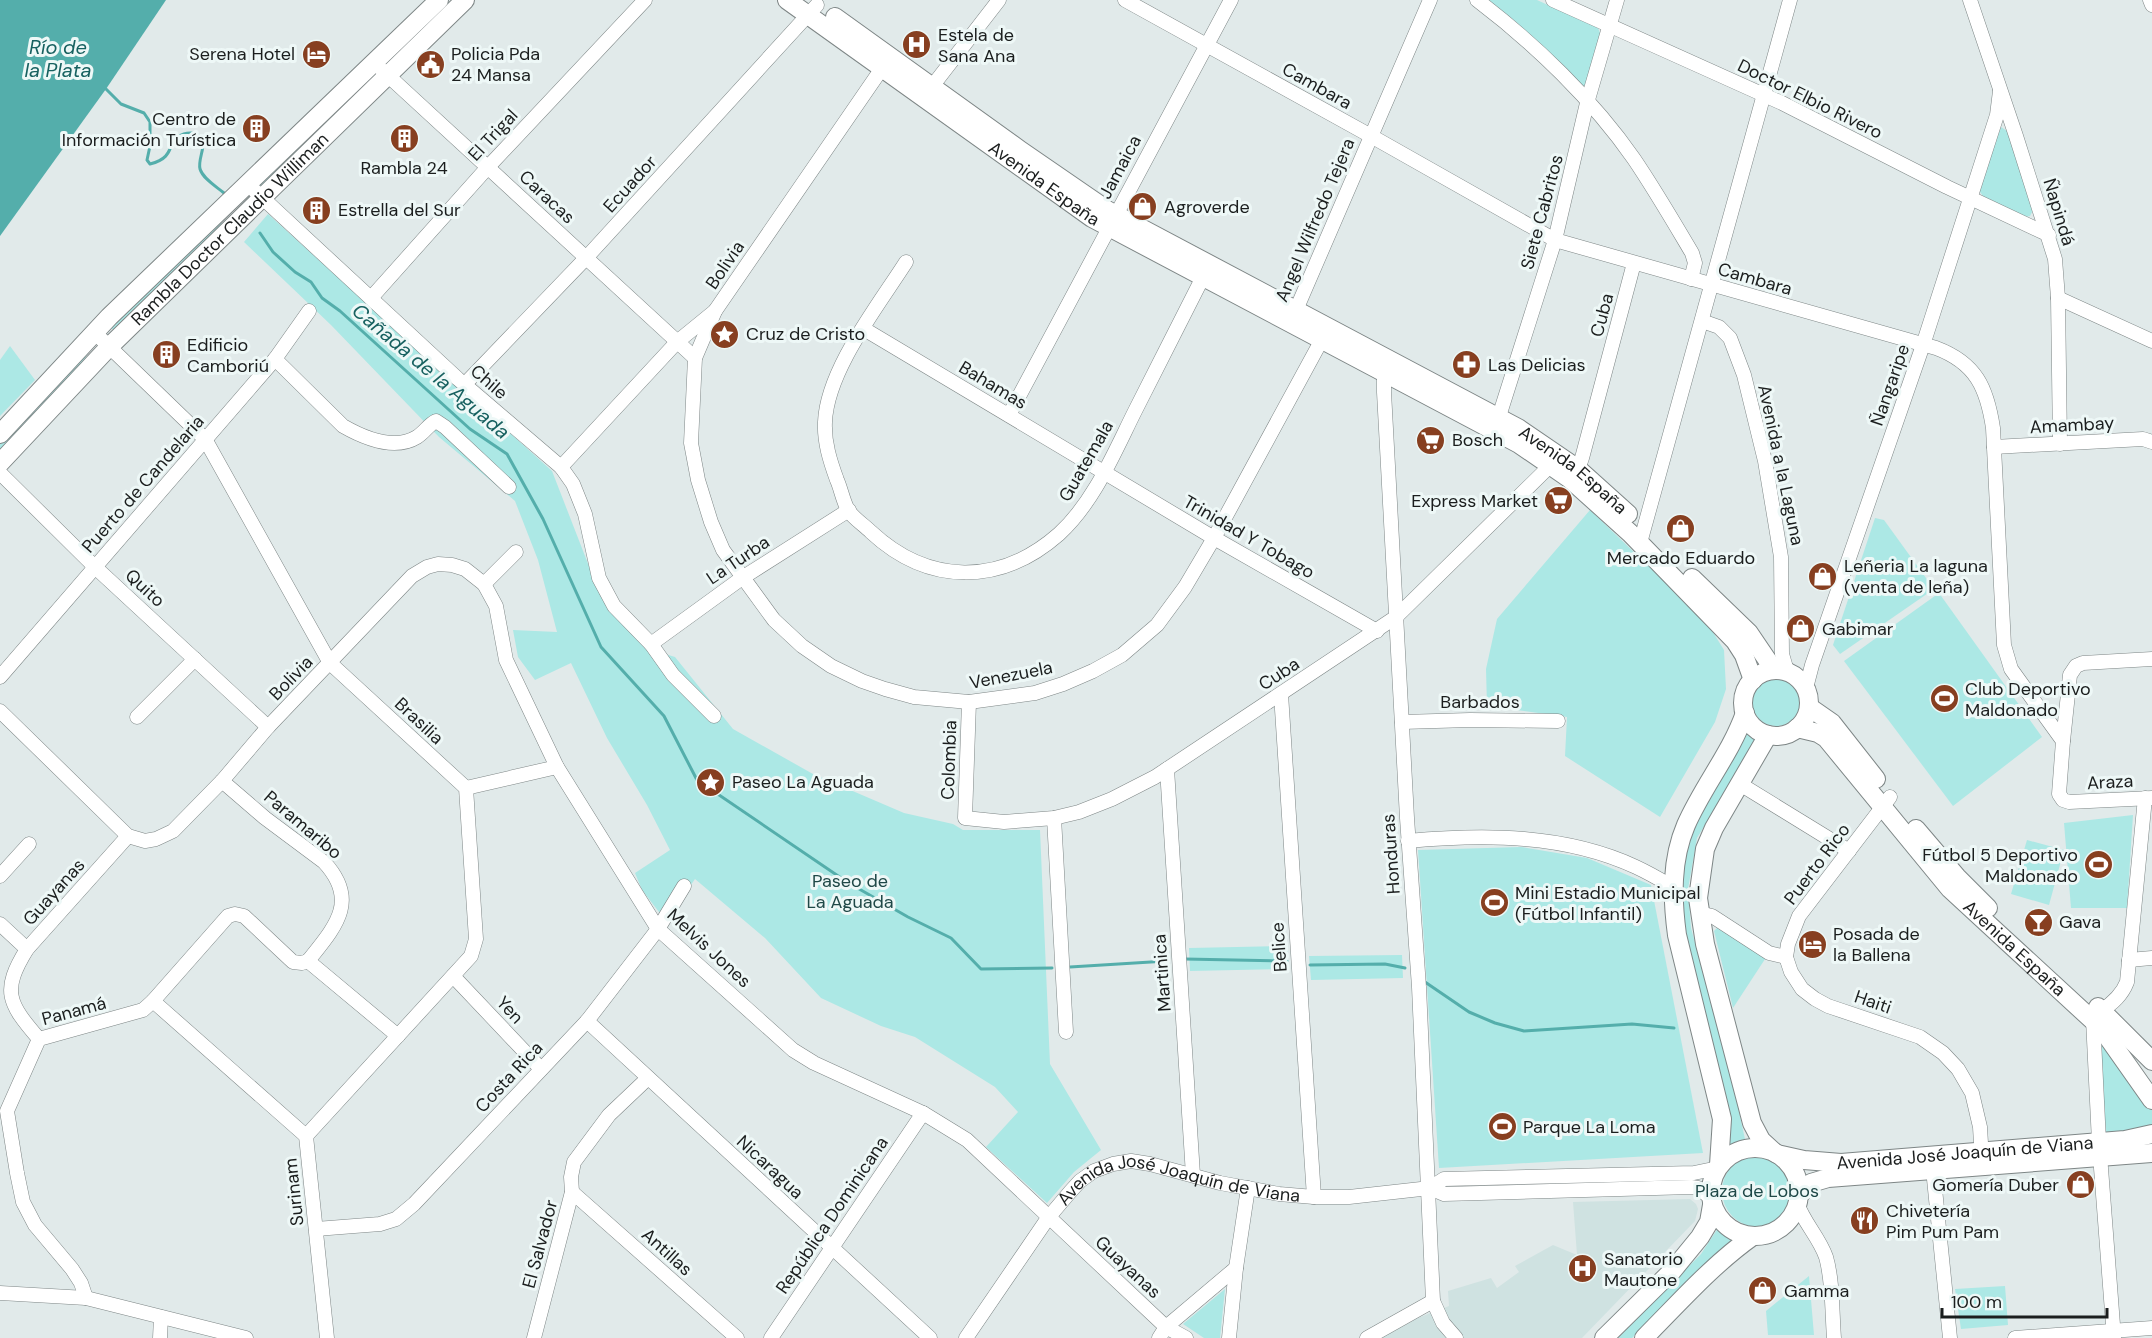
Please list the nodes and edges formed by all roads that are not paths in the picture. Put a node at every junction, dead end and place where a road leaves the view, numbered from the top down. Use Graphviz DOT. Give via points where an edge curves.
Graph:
graph roads {
  1 [pos="439,0"];
  2 [pos="465,0"];
  3 [pos="645,0"];
  4 [pos="999,0"];
  5 [pos="1125,0"];
  6 [pos="1231,0"];
  7 [pos="1430,0"];
  8 [pos="1477,0"];
  9 [pos="1553,0"];
  10 [pos="1617,0"];
  11 [pos="1790,0"];
  12 [pos="1970,0"];
  13 [pos="2150,0"];
  14 [pos="804,4"];
  15 [pos="2152,5"];
  16 [pos="1609,25"];
  17 [pos="1206,46"];
  18 [pos="886,62"];
  19 [pos="381,68"];
  20 [pos="2000,91"];
  21 [pos="928,92"];
  22 [pos="1764,94"];
  23 [pos="1587,103"];
  24 [pos="1371,136"];
  25 [pos="488,167"];
  26 [pos="236,195"];
  27 [pos="1970,197"];
  28 [pos="250,209"];
  29 [pos="1112,221"];
  30 [pos="2049,235"];
  31 [pos="1555,240"];
  32 [pos="586,258"];
  33 [pos="906,262"];
  34 [pos="1634,263"];
  35 [pos="1206,270"];
  36 [pos="1691,279"];
  37 [pos="1712,285"];
  38 [pos="371,298"];
  39 [pos="2058,298"];
  40 [pos="309,311"];
  41 [pos="715,311"];
  42 [pos="1293,317"];
  43 [pos="1702,321"];
  44 [pos="864,328"];
  45 [pos="94,332"];
  46 [pos="1324,333"];
  47 [pos="2152,341"];
  48 [pos="677,342"];
  49 [pos="1923,345"];
  50 [pos="110,346"];
  51 [pos="695,358"];
  52 [pos="275,359"];
  53 [pos="1389,368"];
  54 [pos="465,384"];
  55 [pos="1009,415"];
  56 [pos="1497,425"];
  57 [pos="0,434"];
  58 [pos="205,440"];
  59 [pos="2152,442"];
  60 [pos="2060,444"];
  61 [pos="1994,447"];
  62 [pos="1556,460"];
  63 [pos="0,463"];
  64 [pos="561,467"];
  65 [pos="1104,472"];
  66 [pos="0,473"];
  67 [pos="1574,474"];
  68 [pos="509,487"];
  69 [pos="849,510"];
  70 [pos="1642,537"];
  71 [pos="1214,538"];
  72 [pos="516,552"];
  73 [pos="95,567"];
  74 [pos="742,578"];
  75 [pos="484,584"];
  76 [pos="1396,617"];
  77 [pos="1377,632"];
  78 [pos="651,644"];
  79 [pos="195,659"];
  80 [pos="2152,659"];
  81 [pos="330,663"];
  82 [pos="1780,670"];
  83 [pos="0,677"];
  84 [pos="1753,680"];
  85 [pos="1806,688"];
  86 [pos="1281,694"];
  87 [pos="969,702"];
  88 [pos="1809,707"];
  89 [pos="0,711"];
  90 [pos="1745,713"];
  91 [pos="714,716"];
  92 [pos="137,717"];
  93 [pos="1558,721"];
  94 [pos="1402,722"];
  95 [pos="268,727"];
  96 [pos="1797,728"];
  97 [pos="1768,735"];
  98 [pos="2063,741"];
  99 [pos="557,766"];
  100 [pos="1167,769"];
  101 [pos="222,781"];
  102 [pos="1740,784"];
  103 [pos="466,788"];
  104 [pos="2149,798"];
  105 [pos="1886,802"];
  106 [pos="965,818"];
  107 [pos="1054,818"];
  108 [pos="128,836"];
  109 [pos="1408,841"];
  110 [pos="29,844"];
  111 [pos="1849,851"];
  112 [pos="0,876"];
  113 [pos="684,886"];
  114 [pos="1673,887"];
  115 [pos="1699,913"];
  116 [pos="0,924"];
  117 [pos="658,928"];
  118 [pos="27,949"];
  119 [pos="1786,957"];
  120 [pos="2152,958"];
  121 [pos="2129,960"];
  122 [pos="308,961"];
  123 [pos="453,975"];
  124 [pos="153,1001"];
  125 [pos="2097,1015"];
  126 [pos="586,1021"];
  127 [pos="1066,1032"];
  128 [pos="398,1036"];
  129 [pos="39,1039"];
  130 [pos="2152,1061"];
  131 [pos="541,1069"];
  132 [pos="648,1078"];
  133 [pos="2152,1100"];
  134 [pos="4,1107"];
  135 [pos="923,1113"];
  136 [pos="2152,1134"];
  137 [pos="306,1136"];
  138 [pos="2100,1149"];
  139 [pos="1776,1153"];
  140 [pos="2152,1153"];
  141 [pos="1982,1158"];
  142 [pos="1719,1167"];
  143 [pos="1933,1169"];
  144 [pos="1193,1175"];
  145 [pos="1577,1183"];
  146 [pos="1248,1188"];
  147 [pos="1430,1188"];
  148 [pos="573,1192"];
  149 [pos="1314,1197"];
  150 [pos="1798,1199"];
  151 [pos="1712,1201"];
  152 [pos="1048,1218"];
  153 [pos="316,1229"];
  154 [pos="1753,1236"];
  155 [pos="832,1249"];
  156 [pos="1236,1268"];
  157 [pos="0,1293"];
  158 [pos="86,1298"];
  159 [pos="1433,1301"];
  160 [pos="161,1317"];
  161 [pos="2152,1328"];
  162 [pos="1163,1333"];
  163 [pos="2114,1334"];
  164 [pos="160,1338"];
  165 [pos="246,1338"];
  166 [pos="327,1338"];
  167 [pos="534,1338"];
  168 [pos="737,1338"];
  169 [pos="771,1338"];
  170 [pos="930,1338"];
  171 [pos="966,1338"];
  172 [pos="1186,1338"];
  173 [pos="1229,1338"];
  174 [pos="1367,1338"];
  175 [pos="1456,1338"];
  176 [pos="1604,1338"];
  177 [pos="1644,1338"];
  178 [pos="1834,1338"];
  179 [pos="1950,1338"];
  180 [pos="2015,1338"];
  1 -- 19 [label="main road, Rambla Doctor Claudio Williman"];
  2 -- 19 [label="main road, Rambla Doctor Claudio Williman"];
  3 -- 25 [label="street, El Trigal"];
  4 -- 21 [label="street"];
  5 -- 17 [label="street, Cambara"];
  6 -- 17 [label="street, Jamaica"];
  7 -- 24 [label="street, Angel Wilfredo Tejera"];
  8 -- 23 [label="street" via="1510,25"];
  9 -- 16 [label="street, Doctor Elbio Rivero"];
  10 -- 16 [label="street, Siete Cabritos"];
  11 -- 22 [label="street"];
  12 -- 20 [label="street, Ñapindá"];
  13 -- 15 [label="street"];
  14 -- 18 [label="main road, Avenida España"];
  14 -- 32 [label="street, Ecuador"];
  16 -- 22 [label="street, Doctor Elbio Rivero"];
  16 -- 23 [label="street, Siete Cabritos"];
  17 -- 24 [label="street, Cambara"];
  17 -- 29 [label="street, Jamaica"];
  18 -- 21 [label="main road, Avenida España"];
  18 -- 41 [label="street, Bolivia"];
  19 -- 25 [label="street, Caracas"];
  19 -- 26 [label="main road, Rambla Doctor Claudio Williman"];
  19 -- 28 [label="main road, Rambla Doctor Claudio Williman"];
  20 -- 27 [label="street, Ñangaripe" via="1997,115"];
  20 -- 30 [label="street, Ñapindá"];
  21 -- 29 [label="main road, Avenida España" via="1020,150"];
  22 -- 27 [label="street, Doctor Elbio Rivero"];
  22 -- 37 [label="street"];
  23 -- 31 [label="street, Siete Cabritos"];
  23 -- 36 [label="street" via="1633,158 1676,225 1695,263"];
  24 -- 31 [label="street, Cambara"];
  24 -- 42 [label="street, Angel Wilfredo Tejera"];
  25 -- 32 [label="street, Caracas"];
  25 -- 38 [label="street, El Trigal"];
  26 -- 28 [label="street, Chile"];
  26 -- 45 [label="main road, Rambla Doctor Claudio Williman"];
  27 -- 30 [label="street, Doctor Elbio Rivero"];
  27 -- 49 [label="street, Ñangaripe"];
  28 -- 38 [label="street, Chile"];
  28 -- 50 [label="main road, Rambla Doctor Claudio Williman"];
  29 -- 35 [label="main road, Avenida España"];
  29 -- 55 [label="street, Jamaica"];
  30 -- 39 [label="street, Ñapindá"];
  31 -- 34 [label="street, Cambara"];
  31 -- 56 [label="street, Siete Cabritos"];
  32 -- 48 [label="street, Caracas"];
  32 -- 54 [label="street, Ecuador"];
  33 -- 44 [label="street, Guatemala"];
  34 -- 36 [label="street, Cambara"];
  34 -- 67 [label="street, Cuba"];
  35 -- 42 [label="main road, Avenida España"];
  35 -- 65 [label="street, Guatemala"];
  36 -- 37 [label="street, Cambara"];
  37 -- 43 [label="street"];
  37 -- 49 [label="street, Cambara"];
  38 -- 54 [label="street, Chile"];
  39 -- 47 [label="street"];
  39 -- 60 [label="street, Ñapindá"];
  40 -- 52 [label="street, Puerto de Candelaria"];
  41 -- 48 [label="street, Bolivia"];
  41 -- 51 [label="street, Venezuela"];
  42 -- 46 [label="main road, Avenida España"];
  43 -- 70 [label="street"];
  43 -- 82 [label="street, Avenida a la Laguna" via="1719,327 1730,338 1744,375 1765,461 1781,557"];
  44 -- 55 [label="street, Bahamas"];
  44 -- 69 [label="street, Guatemala" via="831,388 825,423 828,456"];
  45 -- 50 [label="street, Brasilia"];
  45 -- 57 [label="main road, Rambla Doctor Claudio Williman"];
  46 -- 53 [label="main road, Avenida España"];
  46 -- 71 [label="street, Venezuela"];
  48 -- 51 [label="street, Caracas"];
  48 -- 64 [label="street, Bolivia"];
  49 -- 61 [label="street, Cambara" via="1958,358 1978,378 1987,396"];
  49 -- 85 [label="street, Ñangaripe"];
  50 -- 58 [label="street, Brasilia"];
  50 -- 63 [label="main road, Rambla Doctor Claudio Williman"];
  51 -- 74 [label="street, Venezuela" via="691,443 698,480 723,550"];
  52 -- 58 [label="street, Puerto de Candelaria"];
  52 -- 68 [label="street" via="343,426 367,438 392,443 418,436 436,421"];
  53 -- 56 [label="main road, Avenida España"];
  53 -- 76 [label="street, Honduras" via="1384,392"];
  54 -- 64 [label="street, Chile"];
  55 -- 65 [label="street, Bahamas"];
  56 -- 62 [label="main road, Avenida España"];
  58 -- 73 [label="street, Puerto de Candelaria"];
  58 -- 81 [label="street, Brasilia"];
  59 -- 60 [label="street, Amambay"];
  60 -- 61 [label="street, Amambay"];
  61 -- 98 [label="street, Cambara" via="2007,659"];
  62 -- 67 [label="main road, Avenida España"];
  62 -- 76 [label="street, Cuba"];
  64 -- 78 [label="street, Chile" via="585,514 599,578 614,606"];
  65 -- 69 [label="street, Guatemala" via="1061,533 1035,553 982,573 917,564 883,543"];
  65 -- 71 [label="street, Trinidad Y Tobago"];
  66 -- 73 [label="street, Quito"];
  67 -- 70 [label="main road, Avenida España" via="1606,492"];
  69 -- 74 [label="street, La Turba"];
  70 -- 82 [label="main road, Avenida España" via="1749,633"];
  70 -- 84 [label="main road, Avenida España" via="1735,641"];
  71 -- 77 [label="street, Trinidad Y Tobago"];
  71 -- 87 [label="street, Venezuela" via="1157,625 1122,655 1093,671 1035,693"];
  72 -- 75 [label="street"];
  73 -- 79 [label="street, Quito"];
  73 -- 83 [label="street, Puerto de Candelaria"];
  74 -- 78 [label="street, La Turba"];
  74 -- 87 [label="street, Venezuela" via="774,620 802,646 844,674 914,696"];
  75 -- 81 [label="street, Bolivia" via="465,569 452,565 427,567 412,576"];
  75 -- 99 [label="street, Melvis Jones" via="496,606 506,660"];
  76 -- 77 [label="street, Cuba"];
  76 -- 94 [label="street, Honduras"];
  77 -- 86 [label="street, Cuba"];
  78 -- 91 [label="street, Chile" via="673,675"];
  79 -- 92 [label="street"];
  79 -- 95 [label="street, Quito"];
  80 -- 98 [label="street" via="2076,666 2070,675"];
  81 -- 95 [label="street, Bolivia"];
  81 -- 103 [label="street, Brasilia"];
  82 -- 84 [label="main road" via="1760,674"];
  82 -- 85 [label="main road" via="1797,677"];
  84 -- 90 [label="main road" via="1744,695"];
  85 -- 88 [label="main road"];
  86 -- 100 [label="street, Cuba"];
  86 -- 149 [label="street, Belice"];
  87 -- 106 [label="street, Colombia"];
  88 -- 96 [label="main road"];
  88 -- 105 [label="main road, Avenida España" via="1832,723"];
  89 -- 108 [label="street"];
  90 -- 97 [label="main road" via="1754,727"];
  90 -- 114 [label="main road" via="1738,733 1686,824"];
  93 -- 94 [label="street, Barbados"];
  94 -- 109 [label="street, Honduras"];
  95 -- 101 [label="street, Bolivia"];
  96 -- 97 [label="main road" via="1788,734"];
  96 -- 105 [label="main road, Avenida España" via="1826,738"];
  97 -- 102 [label="main road"];
  98 -- 104 [label="street, Araza" via="2061,798 2069,802"];
  99 -- 103 [label="street"];
  99 -- 117 [label="street, Melvis Jones"];
  100 -- 107 [label="street, Cuba" via="1112,799"];
  100 -- 144 [label="street, Martinica"];
  101 -- 108 [label="street, Bolivia" via="173,831 156,839"];
  101 -- 122 [label="street, Paramaribo" via="324,862 339,882 342,909 330,933"];
  102 -- 111 [label="street"];
  102 -- 115 [label="main road" via="1705,849"];
  103 -- 123 [label="street" via="476,939 471,956"];
  104 -- 121 [label="street"];
  105 -- 111 [label="street, Puerto Rico"];
  105 -- 125 [label="main road, Avenida España" via="1980,902"];
  106 -- 107 [label="street, Cuba" via="1004,822"];
  107 -- 127 [label="street"];
  108 -- 118 [label="street, Guayanas"];
  109 -- 114 [label="street" via="1519,837 1607,856"];
  109 -- 147 [label="street, Honduras"];
  110 -- 112 [label="street"];
  111 -- 119 [label="street, Puerto Rico" via="1799,916"];
  113 -- 117 [label="street, Costa Rica"];
  114 -- 142 [label="main road" via="1677,935 1722,1119"];
  115 -- 119 [label="street" via="1712,916 1769,953"];
  115 -- 139 [label="main road" via="1752,1123 1761,1140"];
  116 -- 118 [label="street"];
  117 -- 126 [label="street, Costa Rica"];
  117 -- 135 [label="street, Melvis Jones" via="793,1050"];
  118 -- 129 [label="street, Guayanas" via="15,969 11,994 19,1016"];
  119 -- 141 [label="street, Haiti" via="1802,989 1815,999 1920,1037 1943,1053 1972,1093"];
  120 -- 121 [label="street"];
  121 -- 125 [label="street" via="2124,990"];
  122 -- 124 [label="street, Panamá" via="293,962 244,916 235,914 228,916"];
  122 -- 128 [label="street"];
  123 -- 128 [label="street"];
  123 -- 131 [label="street, Yen"];
  124 -- 129 [label="street, Panamá" via="143,1010"];
  124 -- 137 [label="street, Surinam"];
  125 -- 130 [label="main road, Avenida España"];
  125 -- 133 [label="main road, Avenida España"];
  125 -- 138 [label="street"];
  126 -- 131 [label="street, Costa Rica"];
  126 -- 132 [label="street, Nicaragua"];
  128 -- 137 [label="street"];
  129 -- 134 [label="street, Panamá"];
  131 -- 153 [label="street, Costa Rica" via="396,1219"];
  132 -- 148 [label="street, El Salvador" via="609,1115 574,1162"];
  132 -- 155 [label="street, Nicaragua"];
  134 -- 158 [label="street, Panamá" via="23,1202 35,1225 72,1269"];
  135 -- 152 [label="street, Melvis Jones" via="967,1140"];
  135 -- 155 [label="street, República Dominicana"];
  136 -- 138 [label="main road, Avenida José Joaquín de Viana"];
  137 -- 153 [label="street, Surinam"];
  138 -- 140 [label="main road, Avenida José Joaquín de Viana"];
  138 -- 141 [label="main road, Avenida José Joaquín de Viana"];
  138 -- 163 [label="street"];
  139 -- 141 [label="main road, Avenida José Joaquín de Viana" via="1841,1163"];
  139 -- 142 [label="main road" via="1750,1148 1728,1157"];
  139 -- 150 [label="main road" via="1795,1174"];
  141 -- 143 [label="main road, Avenida José Joaquín de Viana"];
  142 -- 145 [label="street, Avenida José Joaquín de Viana" via="1695,1173"];
  142 -- 151 [label="main road" via="1712,1185"];
  143 -- 150 [label="main road, Avenida José Joaquín de Viana" via="1828,1178 1811,1183"];
  143 -- 179 [label="street"];
  144 -- 146 [label="street, Avenida José Joaquín de Viana"];
  144 -- 152 [label="street, Avenida José Joaquín de Viana" via="1131,1161 1113,1164 1080,1181"];
  145 -- 147 [label="street, Avenida José Joaquín de Viana" via="1444,1194"];
  145 -- 151 [label="street, Avenida José Joaquín de Viana" via="1691,1186"];
  146 -- 149 [label="street, Avenida José Joaquín de Viana"];
  146 -- 156 [label="street"];
  147 -- 149 [label="street, Avenida José Joaquín de Viana"];
  147 -- 159 [label="street, Honduras"];
  148 -- 167 [label="street, El Salvador"];
  148 -- 168 [label="street, Antillas"];
  150 -- 154 [label="main road" via="1789,1220 1780,1228"];
  150 -- 178 [label="street" via="1805,1223 1826,1257"];
  151 -- 154 [label="main road" via="1724,1223"];
  151 -- 176 [label="main road" via="1709,1222 1700,1237 1673,1270"];
  152 -- 162 [label="street, Guayanas"];
  152 -- 171 [label="street, Avenida José Joaquín de Viana"];
  153 -- 166 [label="street, Surinam"];
  154 -- 177 [label="main road" via="1734,1249"];
  155 -- 169 [label="street, República Dominicana"];
  155 -- 170 [label="street, Nicaragua"];
  156 -- 162 [label="street"];
  156 -- 173 [label="street"];
  157 -- 158 [label="street"];
  158 -- 160 [label="street"];
  159 -- 174 [label="street"];
  159 -- 175 [label="street, Honduras" via="1443,1323"];
  160 -- 164 [label="street"];
  160 -- 165 [label="street"];
  161 -- 163 [label="street"];
  162 -- 172 [label="street, Guayanas"];
  163 -- 180 [label="street"];
}
